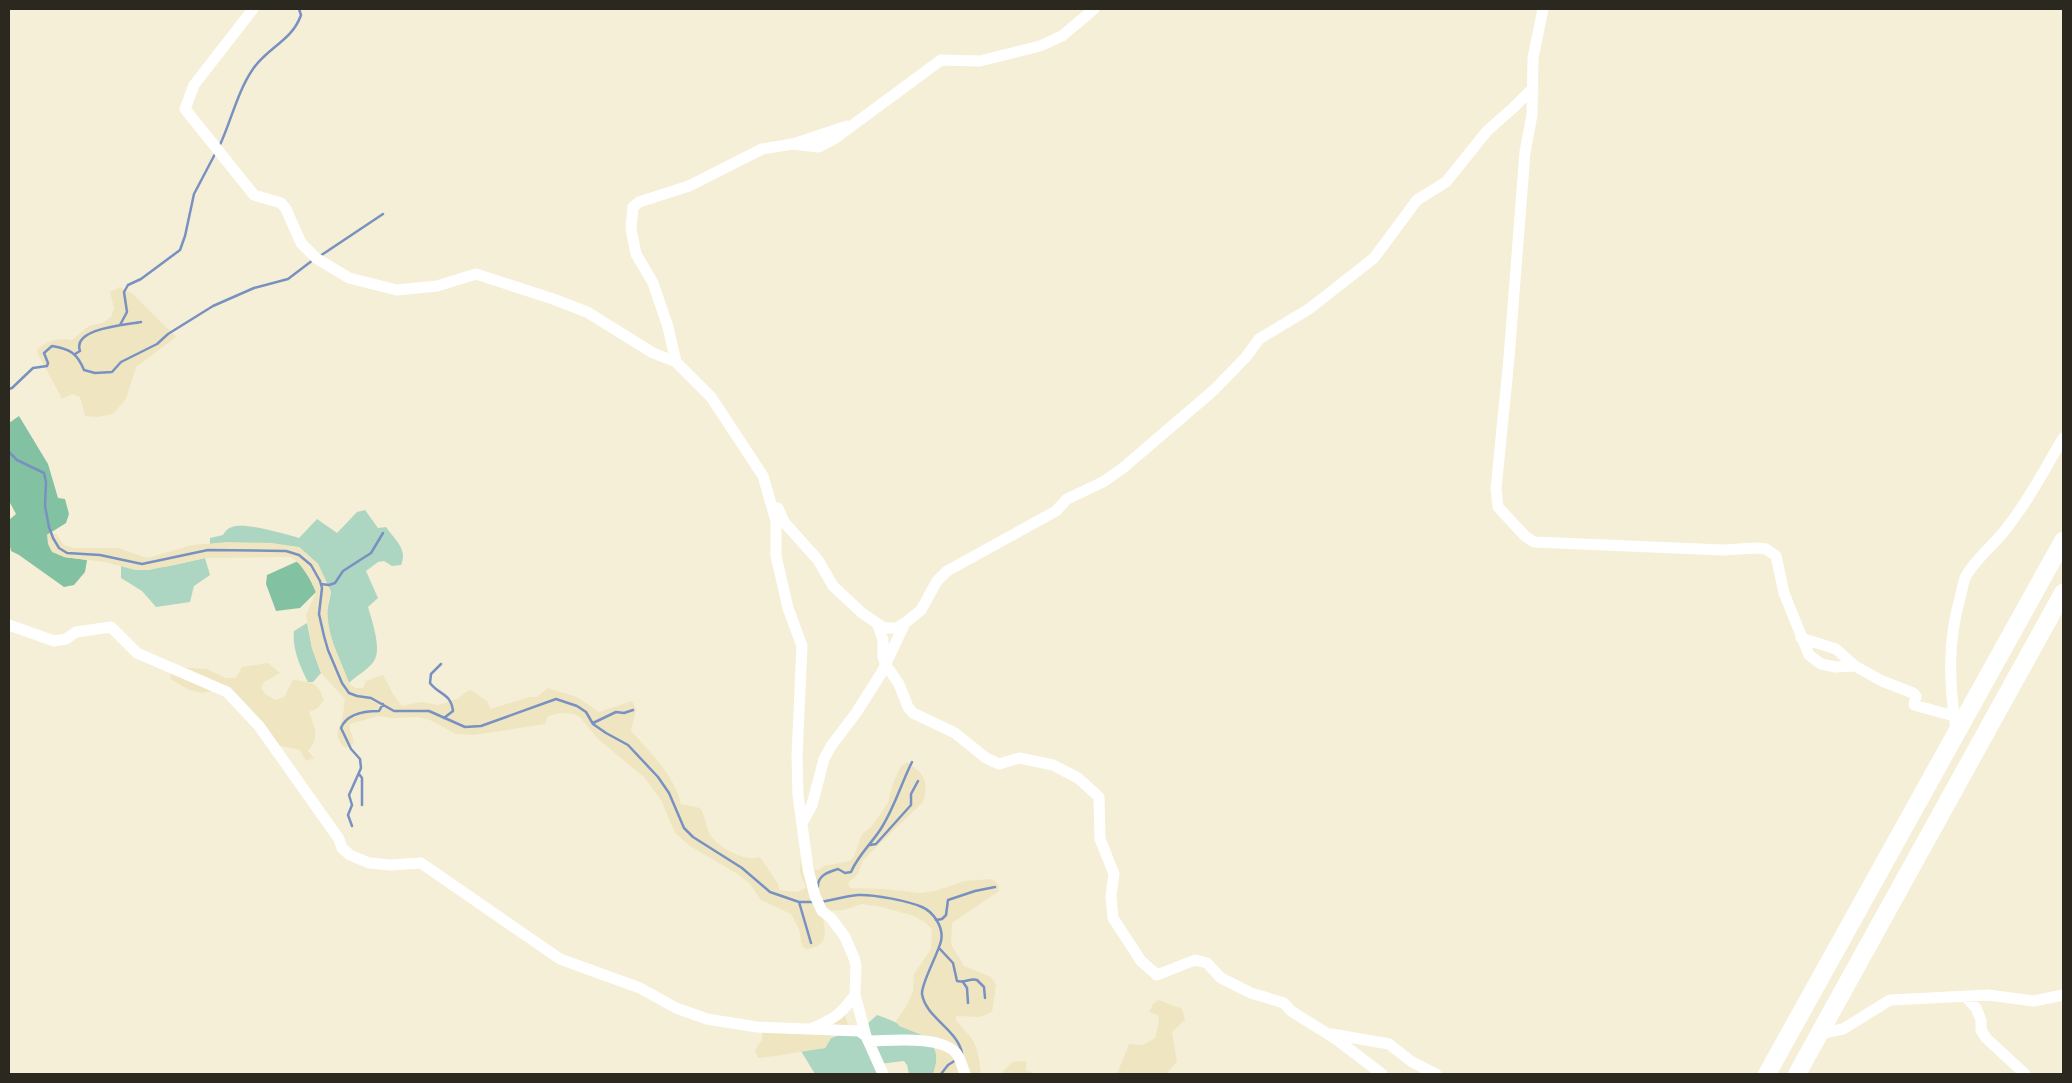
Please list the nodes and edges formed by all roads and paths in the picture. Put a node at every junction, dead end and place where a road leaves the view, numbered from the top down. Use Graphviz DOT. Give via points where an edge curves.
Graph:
graph roads {
  1 [pos="253,9"];
  2 [pos="1094,9"];
  3 [pos="1543,9"];
  4 [pos="1533,88"];
  5 [pos="676,362"];
  6 [pos="2063,438"];
  7 [pos="763,476"];
  8 [pos="2063,541"];
  9 [pos="2063,593"];
  10 [pos="906,623"];
  11 [pos="9,625"];
  12 [pos="878,625"];
  13 [pos="1802,638"];
  14 [pos="886,665"];
  15 [pos="1855,666"];
  16 [pos="1955,725"];
  17 [pos="802,823"];
  18 [pos="855,995"];
  19 [pos="2063,995"];
  20 [pos="1965,996"];
  21 [pos="810,1030"];
  22 [pos="1326,1033"];
  23 [pos="1819,1034"];
  24 [pos="867,1038"];
  25 [pos="883,1074"];
  26 [pos="964,1074"];
  27 [pos="1382,1074"];
  28 [pos="1436,1074"];
  29 [pos="1767,1074"];
  30 [pos="1797,1074"];
  31 [pos="2025,1074"];
  1 -- 5 [label="street" via="194,85 185,109 254,195 281,203 301,243 316,258 350,278 397,290 437,286 476,274 587,312 653,353"];
  2 -- 5 [label="street" via="1062,36 1040,46 980,61 941,60 834,139 819,146 792,144 762,149 689,186 639,202 633,207 631,229 636,254 653,283"];
  3 -- 4 [label="street" via="1534,58"];
  4 -- 10 [label="street" via="1487,131 1446,182 1417,200 1374,258 1309,309 1258,338 1246,357 1214,390 1124,468 1067,499 1044,518 947,571 937,581 921,610"];
  4 -- 13 [label="street" via="1496,489 1498,507 1534,542 1766,549 1776,556 1784,593"];
  5 -- 7 [label="street" via="711,397"];
  6 -- 16 [label="street" via="2025,503 1966,576 1949,661"];
  7 -- 12 [label="street" via="784,522 818,560 833,586"];
  7 -- 17 [label="street" via="776,522 776,556 788,608 802,646 797,756"];
  8 -- 16 [label="highway"];
  9 -- 23 [label="highway"];
  10 -- 12 [label="street" via="889,629"];
  10 -- 14 [label="street"];
  11 -- 21 [label="street" via="54,641 66,639 76,632 111,626 137,653 227,692 259,726 339,839 342,848 350,855 369,863 421,863 560,959 640,988 676,1008 707,1019 749,1026"];
  12 -- 14 [label="street"];
  13 -- 15 [label="street" via="1836,649"];
  13 -- 15 [label="street" via="1809,655 1821,664"];
  14 -- 17 [label="street" via="824,759 812,805"];
  14 -- 22 [label="street" via="899,684 908,707 920,718 948,729 999,764 1019,758 1053,765 1078,778 1099,797 1100,839 1114,874 1113,918 1141,961 1157,975 1195,960 1207,963 1221,978 1251,993 1284,1003"];
  15 -- 16 [label="street" via="1913,694 1916,696 1914,706"];
  16 -- 29 [label="highway"];
  17 -- 18 [label="street" via="815,896 822,910 845,937 854,958"];
  18 -- 21 [label="street" via="834,1019"];
  18 -- 24 [label="street"];
  19 -- 20 [label="street" via="2034,1001 1997,995"];
  20 -- 23 [label="street" via="1890,1000 1843,1029"];
  20 -- 31 [label="street" via="1976,1008 1986,1038"];
  21 -- 24 [label="street" via="859,1031"];
  22 -- 27 [label="street"];
  22 -- 28 [label="street" via="1389,1044 1412,1062"];
  23 -- 30 [label="highway"];
  24 -- 25 [label="street"];
  24 -- 26 [label="street" via="942,1044 955,1052"];
}
